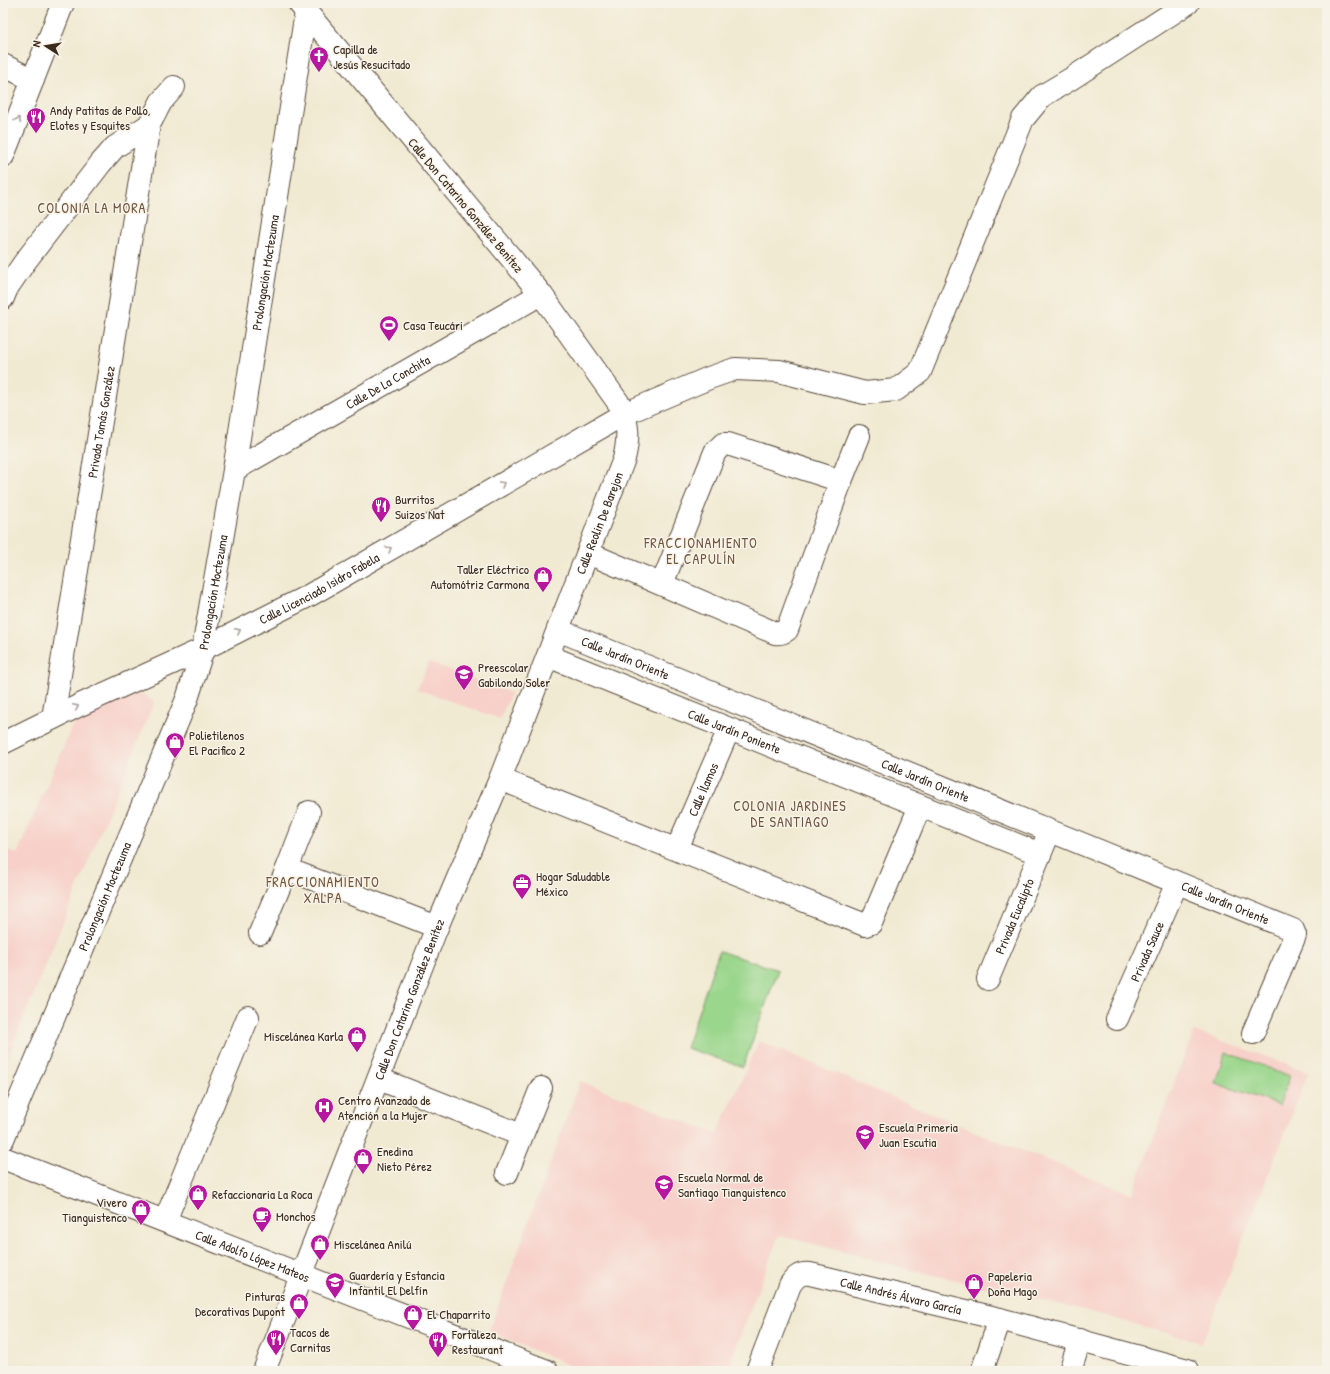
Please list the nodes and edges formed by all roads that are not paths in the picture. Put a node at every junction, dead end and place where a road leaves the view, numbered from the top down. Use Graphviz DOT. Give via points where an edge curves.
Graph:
graph roads {
  1 [pos="63,3"];
  2 [pos="1188,3"];
  3 [pos="303,8"];
  4 [pos="3,65"];
  5 [pos="33,80"];
  6 [pos="174,86"];
  7 [pos="149,125"];
  8 [pos="3,156"];
  9 [pos="541,294"];
  10 [pos="3,298"];
  11 [pos="624,414"];
  12 [pos="858,436"];
  13 [pos="234,470"];
  14 [pos="841,481"];
  15 [pos="588,553"];
  16 [pos="662,584"];
  17 [pos="558,630"];
  18 [pos="203,649"];
  19 [pos="548,656"];
  20 [pos="671,676"];
  21 [pos="660,701"];
  22 [pos="53,718"];
  23 [pos="729,729"];
  24 [pos="3,743"];
  25 [pos="500,779"];
  26 [pos="920,806"];
  27 [pos="309,812"];
  28 [pos="1049,831"];
  29 [pos="677,850"];
  30 [pos="1040,854"];
  31 [pos="287,869"];
  32 [pos="1177,883"];
  33 [pos="437,927"];
  34 [pos="260,933"];
  35 [pos="988,979"];
  36 [pos="248,1017"];
  37 [pos="1117,1019"];
  38 [pos="1253,1033"];
  39 [pos="379,1079"];
  40 [pos="541,1088"];
  41 [pos="521,1135"];
  42 [pos="3,1139"];
  43 [pos="3,1158"];
  44 [pos="507,1173"];
  45 [pos="165,1221"];
  46 [pos="303,1275"];
  47 [pos="1000,1319"];
  48 [pos="1080,1340"];
  49 [pos="1188,1370"];
  50 [pos="264,1371"];
  51 [pos="547,1371"];
  52 [pos="757,1371"];
  53 [pos="982,1371"];
  54 [pos="1070,1371"];
  1 -- 5 [label="street"];
  2 -- 11 [label="street, Calle Licenciado Isidro Fabela" via="1042,96 1023,119 920,372 896,390 865,393 779,371 735,368"];
  3 -- 9 [label="street, Calle Don Catarino González Benítez"];
  3 -- 13 [label="street, Prolongación Moctezuma"];
  4 -- 5 [label="street"];
  8 -- 5 [label="street, one-way"];
  6 -- 7 [label="street"];
  7 -- 10 [label="street" via="115,147 101,163 24,263"];
  7 -- 22 [label="street, Privada Tomás González"];
  9 -- 11 [label="street, Calle Don Catarino González Benítez"];
  9 -- 13 [label="street, Calle De La Conchita"];
  11 -- 15 [label="street, Calle Reolin De Barejon" via="628,444"];
  18 -- 11 [label="street, Calle Licenciado Isidro Fabela, one-way" via="310,595"];
  12 -- 14 [label="street"];
  13 -- 18 [label="street, Prolongación Moctezuma"];
  14 -- 16 [label="street" via="723,444 715,452"];
  14 -- 16 [label="street" via="784,633 775,633"];
  15 -- 16 [label="street"];
  15 -- 17 [label="street, Calle Reolin De Barejon"];
  17 -- 19 [label="street, Calle Don Catarino González Benítez"];
  17 -- 20 [label="street, Calle Jardín Oriente"];
  22 -- 18 [label="street, Calle Licenciado Isidro Fabela, one-way"];
  18 -- 42 [label="street, Prolongación Moctezuma" via="187,699"];
  19 -- 21 [label="street, Calle Jardín Poniente"];
  19 -- 25 [label="street, Calle Don Catarino González Benítez"];
  20 -- 21 [label="street"];
  20 -- 28 [label="street, Calle Jardín Oriente"];
  21 -- 23 [label="street, Calle Jardín Poniente"];
  22 -- 24 [label="street, Calle Licenciado Isidro Fabela"];
  23 -- 26 [label="street, Calle Jardín Poniente"];
  23 -- 29 [label="street, Calle Ílamos"];
  25 -- 29 [label="street"];
  25 -- 33 [label="street, Calle Don Catarino González Benítez"];
  26 -- 29 [label="street" via="871,923 865,925"];
  26 -- 30 [label="street, Calle Jardín Poniente"];
  27 -- 31 [label="street"];
  28 -- 30 [label="street, Privada Eucalipto"];
  28 -- 32 [label="street, Calle Jardín Oriente"];
  30 -- 35 [label="street, Privada Eucalipto"];
  31 -- 33 [label="street"];
  31 -- 34 [label="street"];
  32 -- 37 [label="street, Privada Sauce"];
  32 -- 38 [label="street, Calle Jardín Oriente" via="1293,930 1294,938"];
  33 -- 39 [label="street, Calle Don Catarino González Benítez"];
  36 -- 45 [label="street"];
  39 -- 41 [label="street"];
  39 -- 46 [label="street, Calle Don Catarino González Benítez"];
  40 -- 41 [label="street"];
  41 -- 44 [label="street"];
  43 -- 45 [label="street, Calle Adolfo López Mateos"];
  45 -- 46 [label="street, Calle Adolfo López Mateos"];
  46 -- 50 [label="street, Calle Don Catarino González Benítez"];
  46 -- 51 [label="street, Calle Adolfo López Mateos"];
  47 -- 48 [label="street, Calle Andrés Álvaro García"];
  47 -- 52 [label="street, Calle Andrés Álvaro García" via="802,1273 795,1277 790,1285"];
  47 -- 53 [label="street"];
  48 -- 49 [label="street, Calle Andrés Álvaro García"];
  48 -- 54 [label="street"];
}
